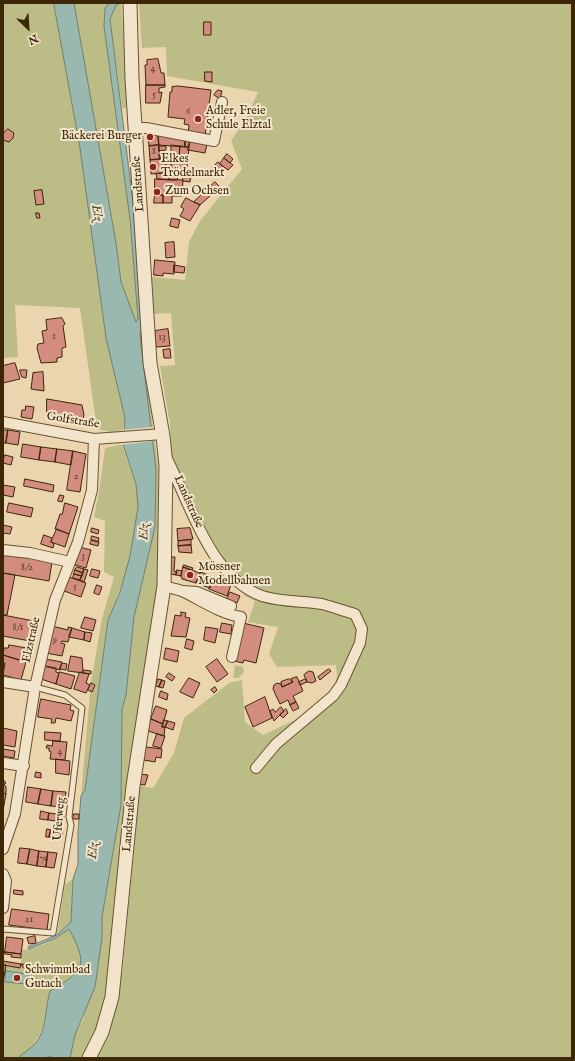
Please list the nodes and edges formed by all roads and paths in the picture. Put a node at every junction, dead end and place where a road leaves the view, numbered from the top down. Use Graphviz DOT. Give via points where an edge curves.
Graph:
graph roads {
  1 [pos="130,3"];
  2 [pos="222,102"];
  3 [pos="135,128"];
  4 [pos="3,422"];
  5 [pos="158,434"];
  6 [pos="94,439"];
  7 [pos="164,453"];
  8 [pos="3,550"];
  9 [pos="70,562"];
  10 [pos="164,586"];
  11 [pos="182,591"];
  12 [pos="231,606"];
  13 [pos="232,657"];
  14 [pos="3,682"];
  15 [pos="35,687"];
  16 [pos="3,762"];
  17 [pos="24,766"];
  18 [pos="256,768"];
  19 [pos="3,849"];
  20 [pos="3,874"];
  21 [pos="3,908"];
  22 [pos="3,929"];
  23 [pos="89,1058"];
  1 -- 3 [label="street, Landstraße"];
  2 -- 3 [label="street" via="214,141"];
  3 -- 5 [label="street, Landstraße" via="150,363"];
  4 -- 6 [label="street, Golfstraße"];
  5 -- 6 [label="street, Golfstraße"];
  5 -- 7 [label="street, Landstraße"];
  6 -- 9 [label="street, Elzstraße" via="92,490"];
  7 -- 10 [label="street, Landstraße"];
  7 -- 18 [label="street, Landstraße" via="176,474 199,530 235,580 246,589 264,596 324,605 355,614 362,629 360,642 341,685 333,696 276,744"];
  8 -- 9 [label="street"];
  9 -- 15 [label="street, Elzstraße" via="55,600"];
  10 -- 11 [label="street"];
  10 -- 23 [label="street, Landstraße" via="133,786 112,997 102,1032"];
  11 -- 12 [label="street" via="197,592"];
  11 -- 13 [label="street" via="196,600 241,617"];
  14 -- 15 [label="street"];
  15 -- 17 [label="street, Elzstraße"];
  15 -- 22 [label="lane, Uferweg" via="65,695 82,708 69,817 72,825 53,933"];
  16 -- 17 [label="street"];
  17 -- 19 [label="street, Elzstraße" via="15,814"];
  20 -- 21 [label="street" via="6,881"];
}
